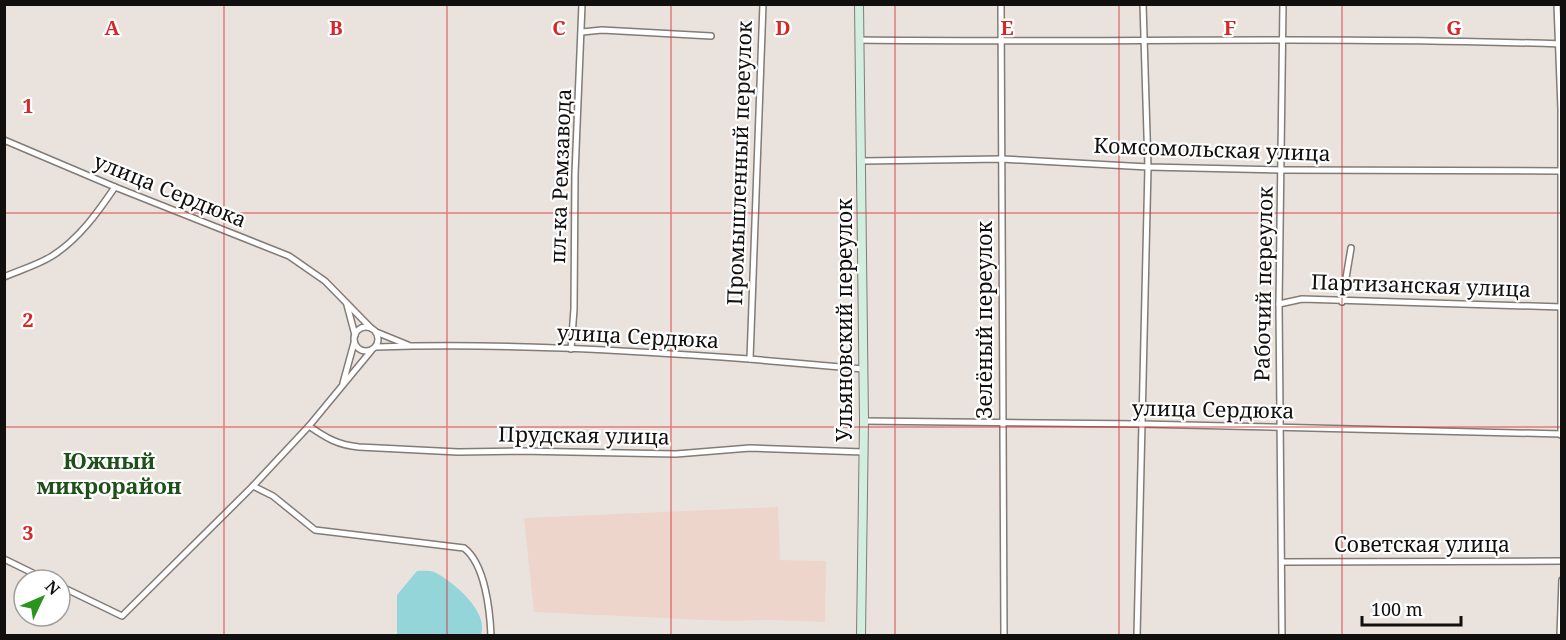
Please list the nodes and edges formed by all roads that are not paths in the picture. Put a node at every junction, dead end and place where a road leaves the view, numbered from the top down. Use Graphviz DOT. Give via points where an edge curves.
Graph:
graph roads {
  1 [pos="582,4"];
  2 [pos="763,4"];
  3 [pos="859,4"];
  4 [pos="1001,4"];
  5 [pos="1143,4"];
  6 [pos="1283,4"];
  7 [pos="1557,4"];
  8 [pos="582,32"];
  9 [pos="711,36"];
  10 [pos="1282,39"];
  11 [pos="859,40"];
  12 [pos="1001,42"];
  13 [pos="1143,42"];
  14 [pos="1560,44"];
  15 [pos="4,140"];
  16 [pos="1002,159"];
  17 [pos="862,161"];
  18 [pos="1148,167"];
  19 [pos="1281,170"];
  20 [pos="1561,171"];
  21 [pos="115,187"];
  22 [pos="1351,248"];
  23 [pos="4,277"];
  24 [pos="1342,302"];
  25 [pos="346,303"];
  26 [pos="1279,304"];
  27 [pos="1561,307"];
  28 [pos="370,328"];
  29 [pos="376,332"];
  30 [pos="355,338"];
  31 [pos="412,346"];
  32 [pos="374,349"];
  33 [pos="571,349"];
  34 [pos="750,359"];
  35 [pos="863,369"];
  36 [pos="342,387"];
  37 [pos="864,421"];
  38 [pos="1002,422"];
  39 [pos="1141,424"];
  40 [pos="309,426"];
  41 [pos="1279,428"];
  42 [pos="1562,434"];
  43 [pos="863,452"];
  44 [pos="253,486"];
  45 [pos="4,559"];
  46 [pos="1562,561"];
  47 [pos="1283,562"];
  48 [pos="22,568"];
  49 [pos="1562,580"];
  50 [pos="72,592"];
  51 [pos="491,636"];
  52 [pos="861,636"];
  53 [pos="1004,636"];
  54 [pos="1137,636"];
  55 [pos="1282,636"];
  56 [pos="1560,636"];
  1 -- 8 [label="street, пл-ка Ремзавода"];
  2 -- 34 [label="street, Промышленный переулок"];
  3 -- 11 [label="main road, Ульяновский переулок"];
  4 -- 12 [label="street, Зелёный переулок"];
  5 -- 13 [label="street"];
  6 -- 10 [label="street, Рабочий переулок"];
  7 -- 14 [label="street"];
  8 -- 9 [label="street"];
  8 -- 33 [label="street, пл-ка Ремзавода"];
  10 -- 13 [label="street"];
  10 -- 14 [label="street"];
  10 -- 19 [label="street, Рабочий переулок"];
  11 -- 12 [label="street"];
  11 -- 17 [label="main road, Ульяновский переулок"];
  12 -- 13 [label="street"];
  12 -- 16 [label="street, Зелёный переулок"];
  13 -- 18 [label="street"];
  14 -- 20 [label="street"];
  15 -- 21 [label="street, улица Сердюка"];
  16 -- 17 [label="street, Комсомольская улица"];
  16 -- 18 [label="street, Комсомольская улица"];
  16 -- 38 [label="street, Зелёный переулок"];
  17 -- 35 [label="main road, Ульяновский переулок"];
  18 -- 19 [label="street, Комсомольская улица"];
  18 -- 39 [label="street"];
  19 -- 20 [label="street, Комсомольская улица"];
  19 -- 26 [label="street, Рабочий переулок"];
  20 -- 27 [label="street"];
  21 -- 23 [label="street" via="73,239 52,256"];
  21 -- 25 [label="street, улица Сердюка" via="289,256 325,281"];
  22 -- 24 [label="street"];
  24 -- 26 [label="street, Партизанская улица" via="1302,299"];
  24 -- 27 [label="street, Партизанская улица"];
  25 -- 28 [label="street, улица Сердюка"];
  25 -- 30 [label="street"];
  26 -- 41 [label="street, Рабочий переулок"];
  27 -- 42 [label="street"];
  28 -- 29 [label="street"];
  28 -- 30 [label="street" via="363,327"];
  29 -- 31 [label="street"];
  29 -- 32 [label="street" via="379,340"];
  30 -- 32 [label="street" via="360,350"];
  30 -- 36 [label="street"];
  31 -- 32 [label="street, улица Сердюка"];
  31 -- 33 [label="street, улица Сердюка"];
  32 -- 36 [label="street"];
  33 -- 34 [label="street, улица Сердюка"];
  34 -- 35 [label="street, улица Сердюка"];
  35 -- 37 [label="main road, Ульяновский переулок"];
  36 -- 40 [label="street"];
  37 -- 38 [label="street, улица Сердюка"];
  37 -- 43 [label="main road, Ульяновский переулок"];
  38 -- 39 [label="street, улица Сердюка"];
  38 -- 53 [label="street, Зелёный переулок"];
  39 -- 41 [label="street, улица Сердюка"];
  39 -- 54 [label="street"];
  40 -- 43 [label="street, Прудская улица" via="342,446 370,448 676,454 750,448"];
  40 -- 44 [label="street"];
  41 -- 42 [label="street, улица Сердюка"];
  41 -- 47 [label="street, Рабочий переулок"];
  43 -- 52 [label="main road, Ульяновский переулок"];
  44 -- 50 [label="street" via="122,616"];
  44 -- 51 [label="street" via="273,496 315,530 464,548 481,576"];
  45 -- 48 [label="street"];
  46 -- 47 [label="street, Советская улица"];
  47 -- 55 [label="street, Рабочий переулок"];
  49 -- 56 [label="street"];
}
